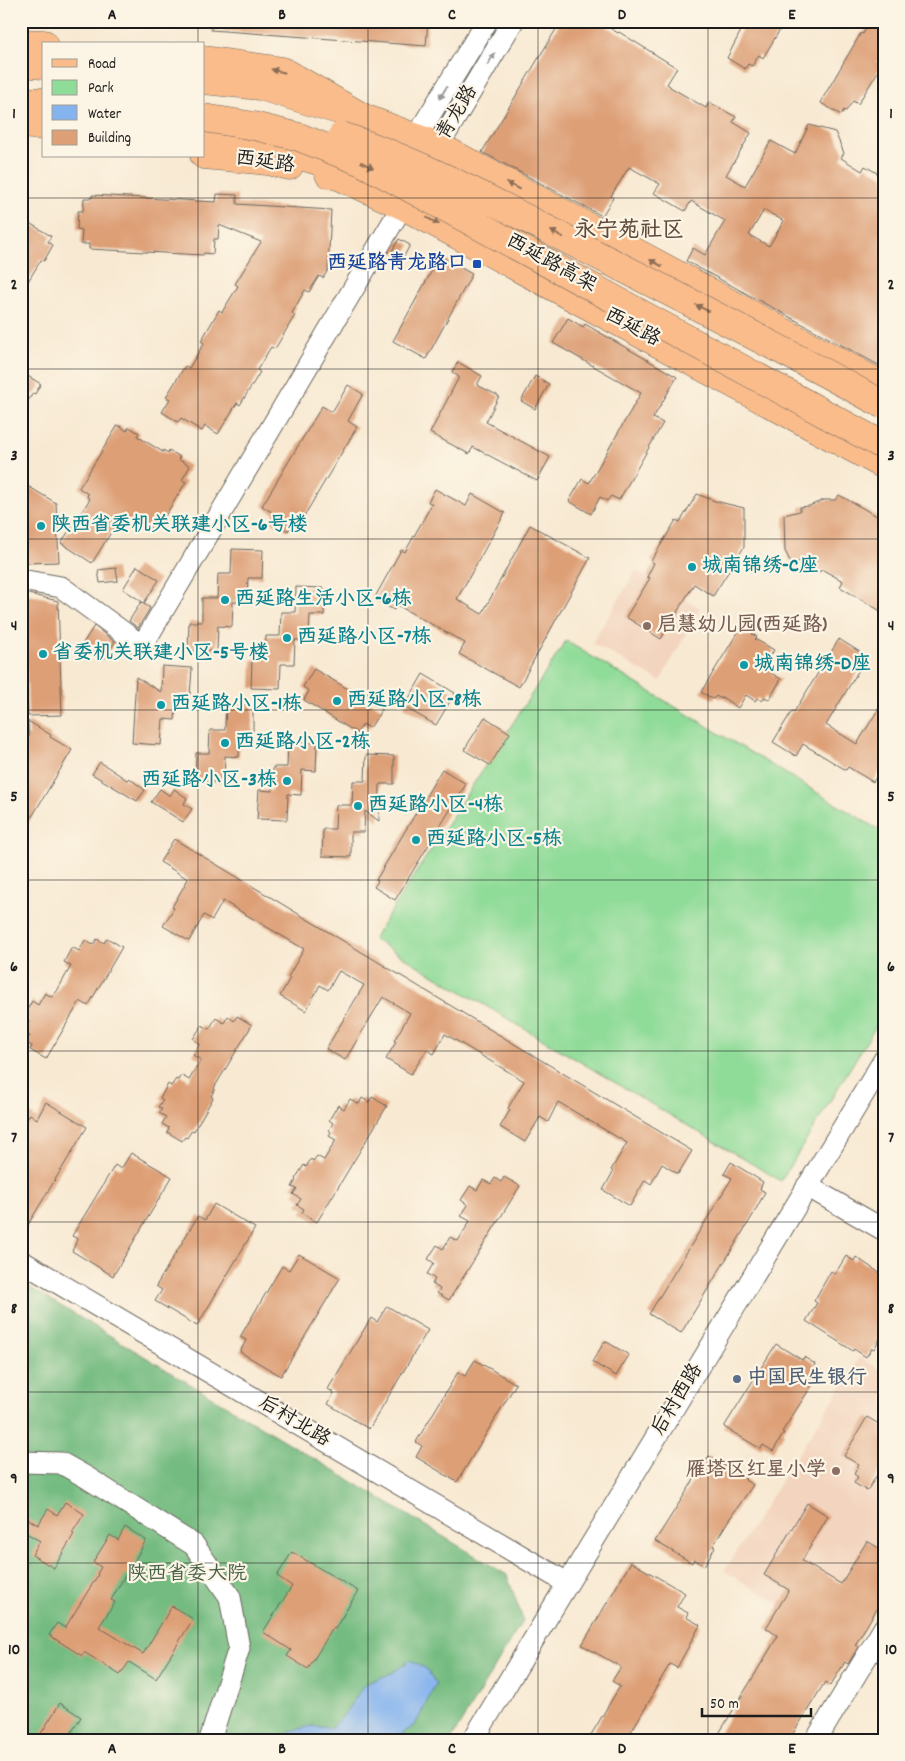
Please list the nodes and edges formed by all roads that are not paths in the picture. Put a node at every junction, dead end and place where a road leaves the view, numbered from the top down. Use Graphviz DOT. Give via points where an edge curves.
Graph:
graph roads {
  1 [pos="487,21"];
  2 [pos="513,21"];
  3 [pos="21,43"];
  4 [pos="42,44"];
  5 [pos="205,60"];
  6 [pos="21,63"];
  7 [pos="42,65"];
  8 [pos="21,80"];
  9 [pos="205,80"];
  10 [pos="42,82"];
  11 [pos="205,100"];
  12 [pos="21,101"];
  13 [pos="42,102"];
  14 [pos="205,118"];
  15 [pos="364,118"];
  16 [pos="21,124"];
  17 [pos="42,126"];
  18 [pos="21,137"];
  19 [pos="42,139"];
  20 [pos="205,139"];
  21 [pos="427,142"];
  22 [pos="205,155"];
  23 [pos="351,180"];
  24 [pos="392,200"];
  25 [pos="884,386"];
  26 [pos="884,405"];
  27 [pos="884,446"];
  28 [pos="884,465"];
  29 [pos="21,580"];
  30 [pos="884,1060"];
  31 [pos="808,1186"];
  32 [pos="884,1230"];
  33 [pos="21,1261"];
  34 [pos="21,1462"];
  35 [pos="567,1583"];
  36 [pos="884,1628"];
  37 [pos="210,1740"];
  38 [pos="473,1740"];
  39 [pos="816,1740"];
  1 -- 21 [label="street, 青龙路, one-way"];
  21 -- 2 [label="street, 青龙路, one-way"];
  3 -- 4 [label="main road"];
  15 -- 5 [label="main road, one-way" via="283,71"];
  6 -- 7 [label="main road"];
  8 -- 10 [label="main road"];
  9 -- 15 [label="main road" via="260,86"];
  26 -- 11 [label="main road, 西延路高架, one-way, bridge" via="766,340 430,170 302,123 250,108"];
  12 -- 13 [label="main road"];
  14 -- 27 [label="main road, 西延路高架, one-way, bridge" via="299,136 362,162"];
  15 -- 21 [label="main road"];
  16 -- 17 [label="main road"];
  18 -- 19 [label="main road"];
  20 -- 23 [label="main road" via="281,150 322,162"];
  21 -- 24 [label="street, 青龙路"];
  25 -- 21 [label="main road, one-way"];
  22 -- 23 [label="main road, 西延路" via="268,161"];
  23 -- 24 [label="main road, 西延路"];
  24 -- 28 [label="main road, 西延路, one-way"];
  24 -- 29 [label="street, 青龙路" via="142,646 61,587"];
  30 -- 31 [label="street, 后村西路"];
  31 -- 32 [label="street"];
  31 -- 35 [label="street, 后村西路"];
  33 -- 35 [label="street, 后村北路"];
  34 -- 37 [label="street" via="61,1463 194,1545 230,1596 239,1648"];
  35 -- 38 [label="street, 后村西路"];
  36 -- 39 [label="street"];
}
